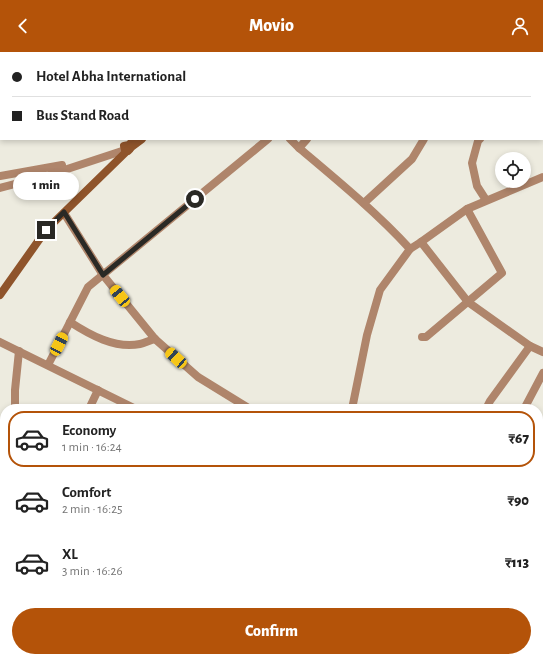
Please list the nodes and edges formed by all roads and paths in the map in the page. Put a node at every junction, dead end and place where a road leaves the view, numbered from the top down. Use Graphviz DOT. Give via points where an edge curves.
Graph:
graph roads {
  1 [pos="140,140"];
  2 [pos="267,140"];
  3 [pos="291,140"];
  4 [pos="306,140"];
  5 [pos="423,140"];
  6 [pos="479,140"];
  7 [pos="128,147"];
  8 [pos="299,148"];
  9 [pos="0,176"];
  10 [pos="543,177"];
  11 [pos="0,188"];
  12 [pos="486,200"];
  13 [pos="364,203"];
  14 [pos="467,209"];
  15 [pos="64,212"];
  16 [pos="421,242"];
  17 [pos="410,248"];
  18 [pos="103,275"];
  19 [pos="0,295"];
  20 [pos="468,302"];
  21 [pos="70,322"];
  22 [pos="422,337"];
  23 [pos="155,339"];
  24 [pos="0,342"];
  25 [pos="530,346"];
  26 [pos="20,351"];
  27 [pos="543,352"];
  28 [pos="48,365"];
  29 [pos="543,373"];
  30 [pos="98,390"];
  31 [pos="15,404"];
  32 [pos="92,404"];
  33 [pos="126,404"];
  34 [pos="242,404"];
  35 [pos="353,404"];
  36 [pos="488,404"];
  37 [pos="527,404"];
  1 -- 7 [label="main road"];
  2 -- 18 [label="street"];
  3 -- 8 [label="street"];
  4 -- 8 [label="street"];
  5 -- 13 [label="street" via="412,159"];
  6 -- 12 [label="street" via="472,163 477,186"];
  7 -- 9 [label="street" via="55,168"];
  7 -- 11 [label="street" via="49,175"];
  7 -- 15 [label="main road"];
  8 -- 13 [label="street"];
  10 -- 12 [label="street"];
  12 -- 14 [label="street"];
  13 -- 17 [label="street"];
  14 -- 16 [label="street"];
  14 -- 20 [label="street" via="502,273"];
  15 -- 18 [label="street"];
  15 -- 19 [label="main road" via="46,230"];
  16 -- 17 [label="street"];
  16 -- 20 [label="street"];
  17 -- 35 [label="street" via="380,290 366,335"];
  18 -- 21 [label="street" via="88,287"];
  18 -- 23 [label="street"];
  20 -- 22 [label="street" via="426,338"];
  20 -- 25 [label="street"];
  21 -- 23 [label="street" via="88,334 125,345"];
  21 -- 28 [label="street"];
  23 -- 34 [label="street" via="198,377"];
  24 -- 26 [label="street"];
  25 -- 27 [label="street"];
  25 -- 36 [label="street"];
  26 -- 28 [label="street"];
  26 -- 31 [label="street"];
  28 -- 30 [label="street"];
  29 -- 37 [label="street"];
  30 -- 32 [label="street"];
  30 -- 33 [label="street"];
}
